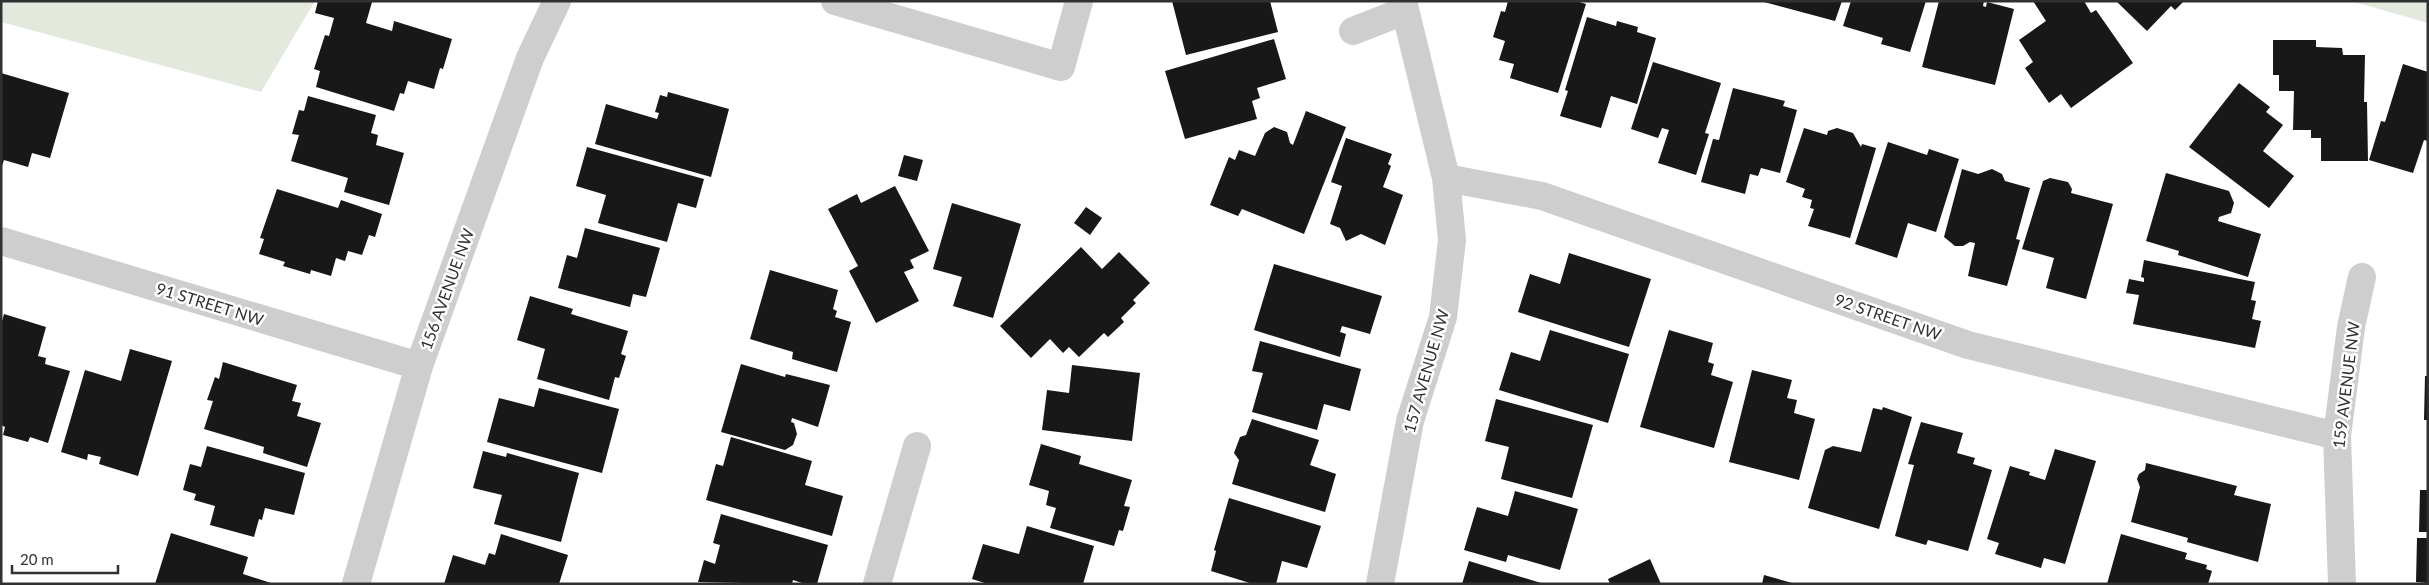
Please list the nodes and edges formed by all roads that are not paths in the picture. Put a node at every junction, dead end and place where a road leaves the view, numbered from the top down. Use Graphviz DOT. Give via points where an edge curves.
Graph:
graph roads {
  1 [pos="557,1"];
  2 [pos="835,1"];
  3 [pos="1079,1"];
  4 [pos="1404,6"];
  5 [pos="1353,31"];
  6 [pos="1446,178"];
  7 [pos="1,241"];
  8 [pos="2362,277"];
  9 [pos="419,366"];
  10 [pos="2337,436"];
  11 [pos="917,446"];
  12 [pos="356,584"];
  13 [pos="878,584"];
  14 [pos="1380,584"];
  15 [pos="2342,584"];
  1 -- 9 [label="street, 156 AVENUE NW" via="530,58"];
  2 -- 3 [label="street" via="1061,66"];
  4 -- 5 [label="street, 157 AVENUE NW"];
  4 -- 6 [label="street, 157 AVENUE NW"];
  6 -- 10 [label="street, 92 STREET NW" via="1542,196 1968,345"];
  6 -- 14 [label="street, 157 AVENUE NW" via="1452,240 1443,316 1410,422"];
  7 -- 9 [label="street, 91 STREET NW"];
  8 -- 10 [label="street, 159 AVENUE NW"];
  9 -- 12 [label="street, 156 AVENUE NW"];
  10 -- 15 [label="street, 159 AVENUE NW"];
  11 -- 13 [label="street"];
}
